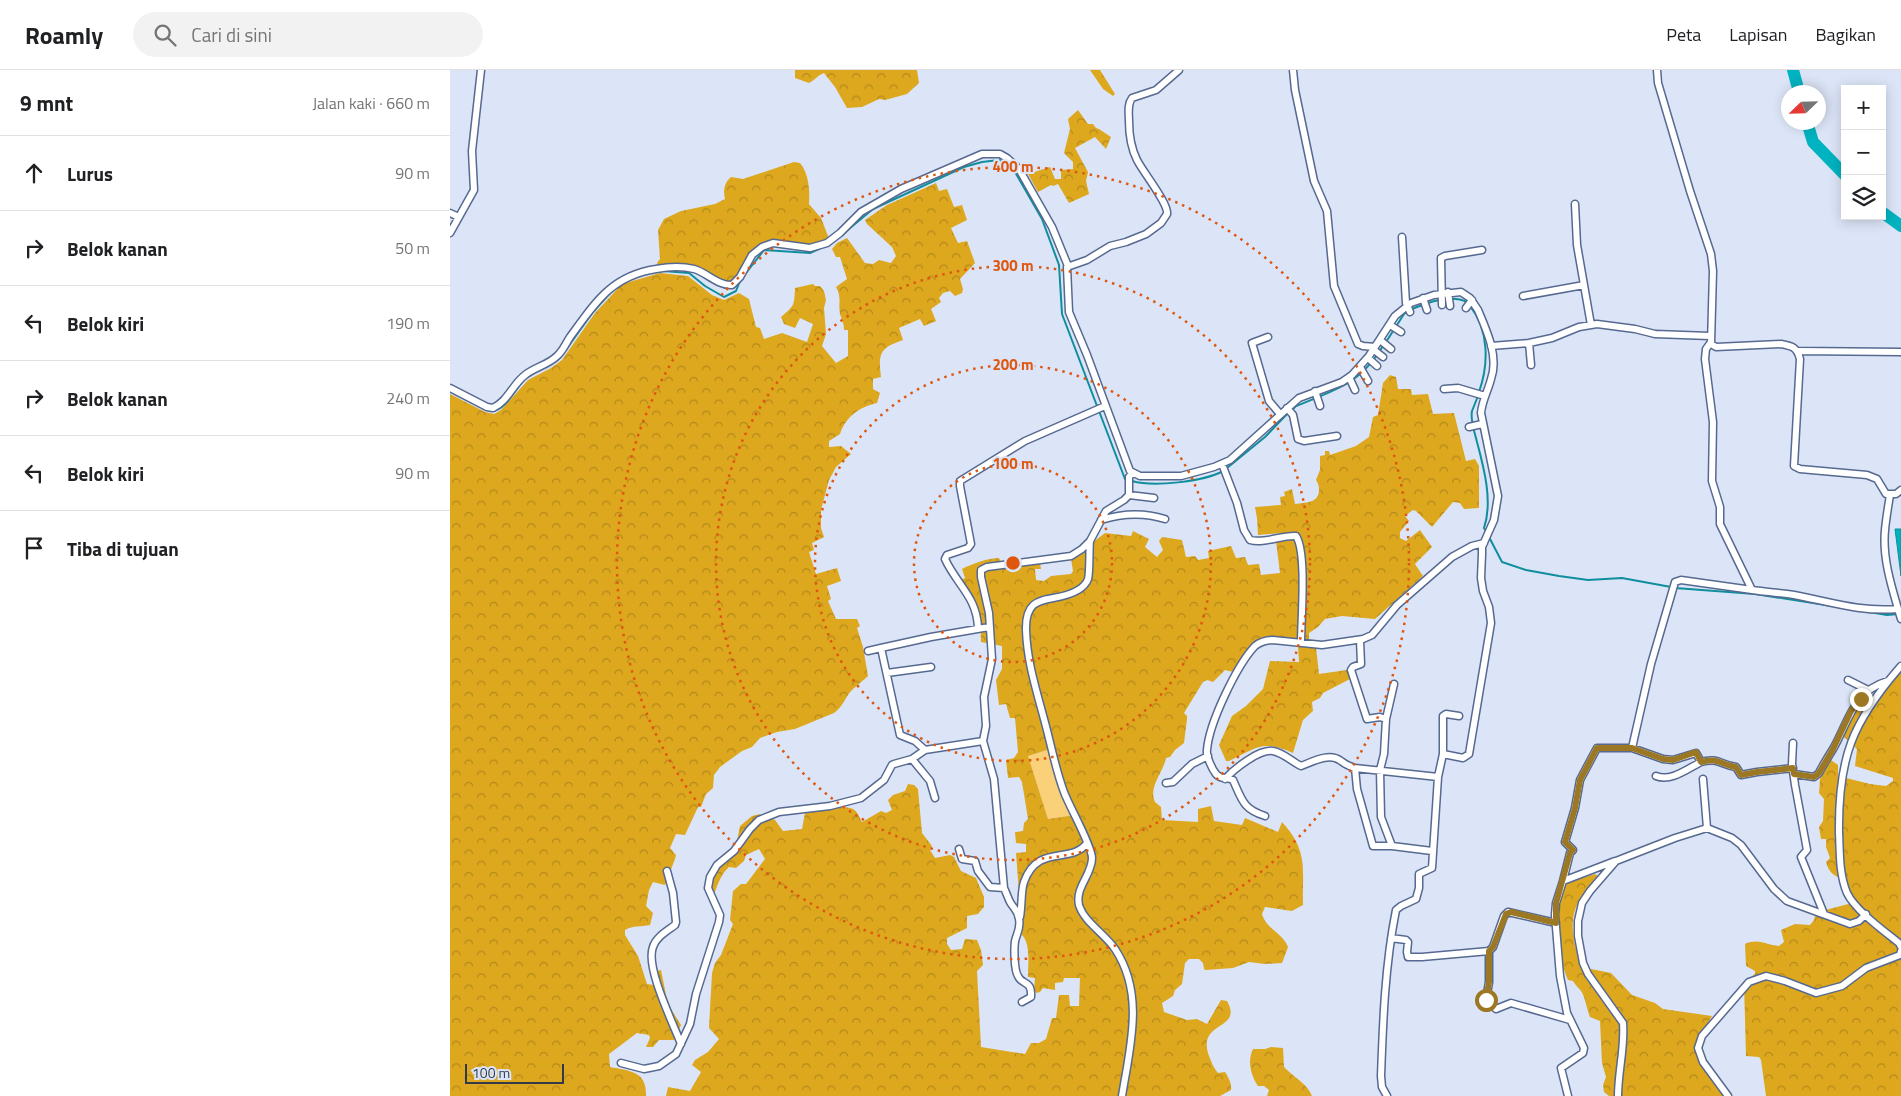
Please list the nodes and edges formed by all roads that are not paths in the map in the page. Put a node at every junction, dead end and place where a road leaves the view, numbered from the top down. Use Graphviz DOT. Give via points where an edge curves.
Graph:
graph roads {
  1 [pos="481,70"];
  2 [pos="1179,70"];
  3 [pos="1293,70"];
  4 [pos="1657,70"];
  5 [pos="1575,204"];
  6 [pos="450,213"];
  7 [pos="460,217"];
  8 [pos="450,233"];
  9 [pos="1402,237"];
  10 [pos="1482,250"];
  11 [pos="1068,266"];
  12 [pos="1584,285"];
  13 [pos="1522,296"];
  14 [pos="1446,300"];
  15 [pos="1406,305"];
  16 [pos="1410,312"];
  17 [pos="1591,324"];
  18 [pos="1268,337"];
  19 [pos="1711,339"];
  20 [pos="1528,343"];
  21 [pos="1491,346"];
  22 [pos="1378,352"];
  23 [pos="1798,352"];
  24 [pos="1901,352"];
  25 [pos="1531,365"];
  26 [pos="450,388"];
  27 [pos="1444,389"];
  28 [pos="1481,394"];
  29 [pos="1104,406"];
  30 [pos="1290,411"];
  31 [pos="1280,414"];
  32 [pos="1337,436"];
  33 [pos="1224,469"];
  34 [pos="1130,475"];
  35 [pos="1901,490"];
  36 [pos="1128,495"];
  37 [pos="1890,495"];
  38 [pos="1154,498"];
  39 [pos="1165,519"];
  40 [pos="1101,520"];
  41 [pos="1090,541"];
  42 [pos="1485,541"];
  43 [pos="1752,590"];
  44 [pos="1899,606"];
  45 [pos="1901,618"];
  46 [pos="988,627"];
  47 [pos="978,628"];
  48 [pos="1360,640"];
  49 [pos="1300,643"];
  50 [pos="880,648"];
  51 [pos="868,650"];
  52 [pos="1901,666"];
  53 [pos="931,667"];
  54 [pos="887,673"];
  55 [pos="1848,680"];
  56 [pos="1888,681"];
  57 [pos="1394,684"];
  58 [pos="1868,690"];
  59 [pos="1459,716"];
  60 [pos="1386,719"];
  61 [pos="982,741"];
  62 [pos="1793,743"];
  63 [pos="1632,748"];
  64 [pos="925,750"];
  65 [pos="1443,754"];
  66 [pos="1208,756"];
  67 [pos="912,759"];
  68 [pos="1701,762"];
  69 [pos="1355,768"];
  70 [pos="1380,770"];
  71 [pos="1794,771"];
  72 [pos="1656,776"];
  73 [pos="1438,777"];
  74 [pos="1225,779"];
  75 [pos="1703,779"];
  76 [pos="1166,783"];
  77 [pos="935,798"];
  78 [pos="1265,816"];
  79 [pos="1707,828"];
  80 [pos="1087,843"];
  81 [pos="1392,846"];
  82 [pos="959,849"];
  83 [pos="1432,851"];
  84 [pos="1616,861"];
  85 [pos="666,871"];
  86 [pos="1563,881"];
  87 [pos="1004,888"];
  88 [pos="1824,914"];
  89 [pos="1866,914"];
  90 [pos="1019,918"];
  91 [pos="1556,923"];
  92 [pos="1391,938"];
  93 [pos="1901,947"];
  94 [pos="1489,951"];
  95 [pos="1901,951"];
  96 [pos="1022,1002"];
  97 [pos="1570,1020"];
  98 [pos="681,1044"];
  99 [pos="621,1063"];
  100 [pos="1122,1096"];
  101 [pos="1387,1096"];
  102 [pos="1568,1096"];
  103 [pos="1618,1096"];
  104 [pos="1728,1096"];
  1 -- 7 [label="street" via="472,151 474,190"];
  2 -- 11 [label="street" via="1159,88 1132,98 1129,104 1132,148 1142,170 1166,205 1168,214 1146,234 1110,246 1087,260"];
  3 -- 22 [label="street" via="1314,181 1327,211 1334,286 1358,344"];
  4 -- 19 [label="street" via="1684,173 1711,254"];
  5 -- 12 [label="street" via="1577,245"];
  6 -- 7 [label="street"];
  7 -- 8 [label="street"];
  9 -- 15 [label="street"];
  10 -- 14 [label="street" via="1441,258"];
  11 -- 26 [label="street" via="1052,227 1019,169 1000,154 982,154 894,193 861,212 827,243 810,248 773,244 762,247 752,255 732,285 685,268 636,272 618,281 594,306 558,356 525,375 503,402 493,408"];
  11 -- 29 [label="street" via="1069,312 1088,355"];
  12 -- 13 [label="street"];
  12 -- 17 [label="street"];
  14 -- 15 [label="street"];
  14 -- 21 [label="street" via="1460,292"];
  15 -- 16 [label="street"];
  15 -- 22 [label="street" via="1395,316 1395,329"];
  17 -- 19 [label="street"];
  17 -- 20 [label="street"];
  18 -- 31 [label="street" via="1252,343 1269,401"];
  19 -- 23 [label="street" via="1711,344 1716,347 1791,346"];
  19 -- 43 [label="street" via="1705,359 1713,422 1712,481 1720,507 1720,524"];
  20 -- 21 [label="street"];
  20 -- 25 [label="street"];
  21 -- 28 [label="street" via="1494,368"];
  22 -- 30 [label="street" via="1373,363 1352,384 1318,399 1299,398"];
  23 -- 24 [label="street"];
  23 -- 37 [label="street" via="1794,466 1867,475 1876,479"];
  27 -- 28 [label="street" via="1458,388"];
  28 -- 42 [label="street" via="1475,425 1492,464 1498,496 1491,530"];
  29 -- 34 [label="street"];
  29 -- 47 [label="street" via="1025,441 960,481 971,544 946,555 945,559 974,605"];
  30 -- 31 [label="street"];
  30 -- 32 [label="street" via="1296,437 1300,440"];
  31 -- 33 [label="street"];
  33 -- 34 [label="street" via="1181,476"];
  33 -- 49 [label="street" via="1250,540 1298,538 1302,553"];
  34 -- 36 [label="street"];
  35 -- 37 [label="street"];
  36 -- 38 [label="street"];
  36 -- 40 [label="street" via="1106,511"];
  37 -- 44 [label="street" via="1884,543 1888,573"];
  39 -- 40 [label="street" via="1134,513"];
  40 -- 41 [label="street"];
  41 -- 46 [label="street" via="1071,556 983,568 981,578 989,613"];
  41 -- 80 [label="street" via="1088,579 1082,588 1070,595 1033,604 1028,611 1026,627 1028,652 1057,775"];
  42 -- 48 [label="street" via="1452,556 1397,605 1372,636"];
  42 -- 65 [label="street" via="1481,578 1491,622 1469,754 1463,758"];
  43 -- 44 [label="street" via="1876,611"];
  43 -- 63 [label="street" via="1681,580 1675,582 1651,664"];
  44 -- 45 [label="street"];
  46 -- 47 [label="street"];
  46 -- 61 [label="street" via="992,659 984,697 986,726"];
  47 -- 50 [label="street"];
  48 -- 49 [label="street" via="1322,645"];
  48 -- 60 [label="street" via="1361,664 1351,670 1367,719"];
  49 -- 66 [label="street" via="1265,640 1256,645 1220,708 1210,737"];
  50 -- 51 [label="street"];
  50 -- 54 [label="street"];
  52 -- 56 [label="street"];
  53 -- 54 [label="street"];
  54 -- 64 [label="street" via="900,735 915,741"];
  55 -- 58 [label="street"];
  56 -- 58 [label="street"];
  56 -- 89 [label="street" via="1862,717 1843,767 1839,813 1842,877 1855,905"];
  57 -- 60 [label="street"];
  58 -- 71 [label="street" via="1851,711 1819,773 1814,777"];
  59 -- 65 [label="street" via="1443,716"];
  60 -- 70 [label="street"];
  61 -- 64 [label="street"];
  61 -- 87 [label="street" via="994,779"];
  62 -- 71 [label="street"];
  63 -- 68 [label="street" via="1673,760 1696,752"];
  63 -- 86 [label="street" via="1597,748 1585,769 1565,842 1573,850"];
  64 -- 67 [label="street"];
  65 -- 73 [label="street"];
  66 -- 74 [label="street" via="1215,773"];
  66 -- 76 [label="street" via="1192,764 1173,782"];
  67 -- 77 [label="street" via="930,781"];
  67 -- 98 [label="street" via="892,766 884,780 861,798 830,806 778,812 758,820 734,851 717,865 708,888 720,915 719,922 690,1024"];
  68 -- 71 [label="street" via="1715,760 1736,767 1741,775"];
  68 -- 72 [label="street" via="1669,778"];
  69 -- 70 [label="street"];
  69 -- 74 [label="street" via="1340,760 1324,758 1301,766 1271,751 1259,754"];
  69 -- 81 [label="street" via="1357,789 1373,846"];
  70 -- 73 [label="street"];
  70 -- 81 [label="street" via="1382,817"];
  71 -- 88 [label="street" via="1798,811 1807,850 1801,857"];
  73 -- 83 [label="street"];
  74 -- 78 [label="street" via="1233,780 1242,803"];
  75 -- 79 [label="street"];
  79 -- 84 [label="street"];
  79 -- 88 [label="street" via="1741,845 1779,896"];
  80 -- 90 [label="street" via="1083,848 1057,854 1031,867 1023,884"];
  80 -- 100 [label="street" via="1092,858 1081,886 1079,904 1114,948 1130,981 1134,1000"];
  81 -- 83 [label="street"];
  82 -- 87 [label="street" via="962,859 975,861 990,887"];
  83 -- 92 [label="street" via="1432,868 1419,874 1416,899 1396,910"];
  84 -- 86 [label="street"];
  84 -- 103 [label="street" via="1582,904 1578,936 1588,974 1623,1023"];
  85 -- 98 [label="street" via="673,893 676,922 652,948 653,970"];
  86 -- 91 [label="street" via="1556,903"];
  87 -- 90 [label="street" via="1018,910"];
  88 -- 89 [label="street" via="1850,924"];
  89 -- 93 [label="street"];
  90 -- 96 [label="street" via="1015,948 1017,976 1027,982 1031,990 1031,997"];
  91 -- 94 [label="street" via="1508,912"];
  91 -- 97 [label="street" via="1560,976"];
  92 -- 94 [label="street" via="1406,940 1407,955 1411,957"];
  92 -- 101 [label="street" via="1384,989 1381,1076"];
  94 -- 97 [label="street" via="1486,1000 1496,1009 1510,1003"];
  95 -- 104 [label="street" via="1894,958 1866,968 1842,986 1816,993 1766,976 1749,982 1702,1036 1698,1048 1702,1062"];
  97 -- 102 [label="street" via="1584,1048 1561,1068"];
  98 -- 99 [label="street" via="676,1054 659,1066 644,1069"];
}
